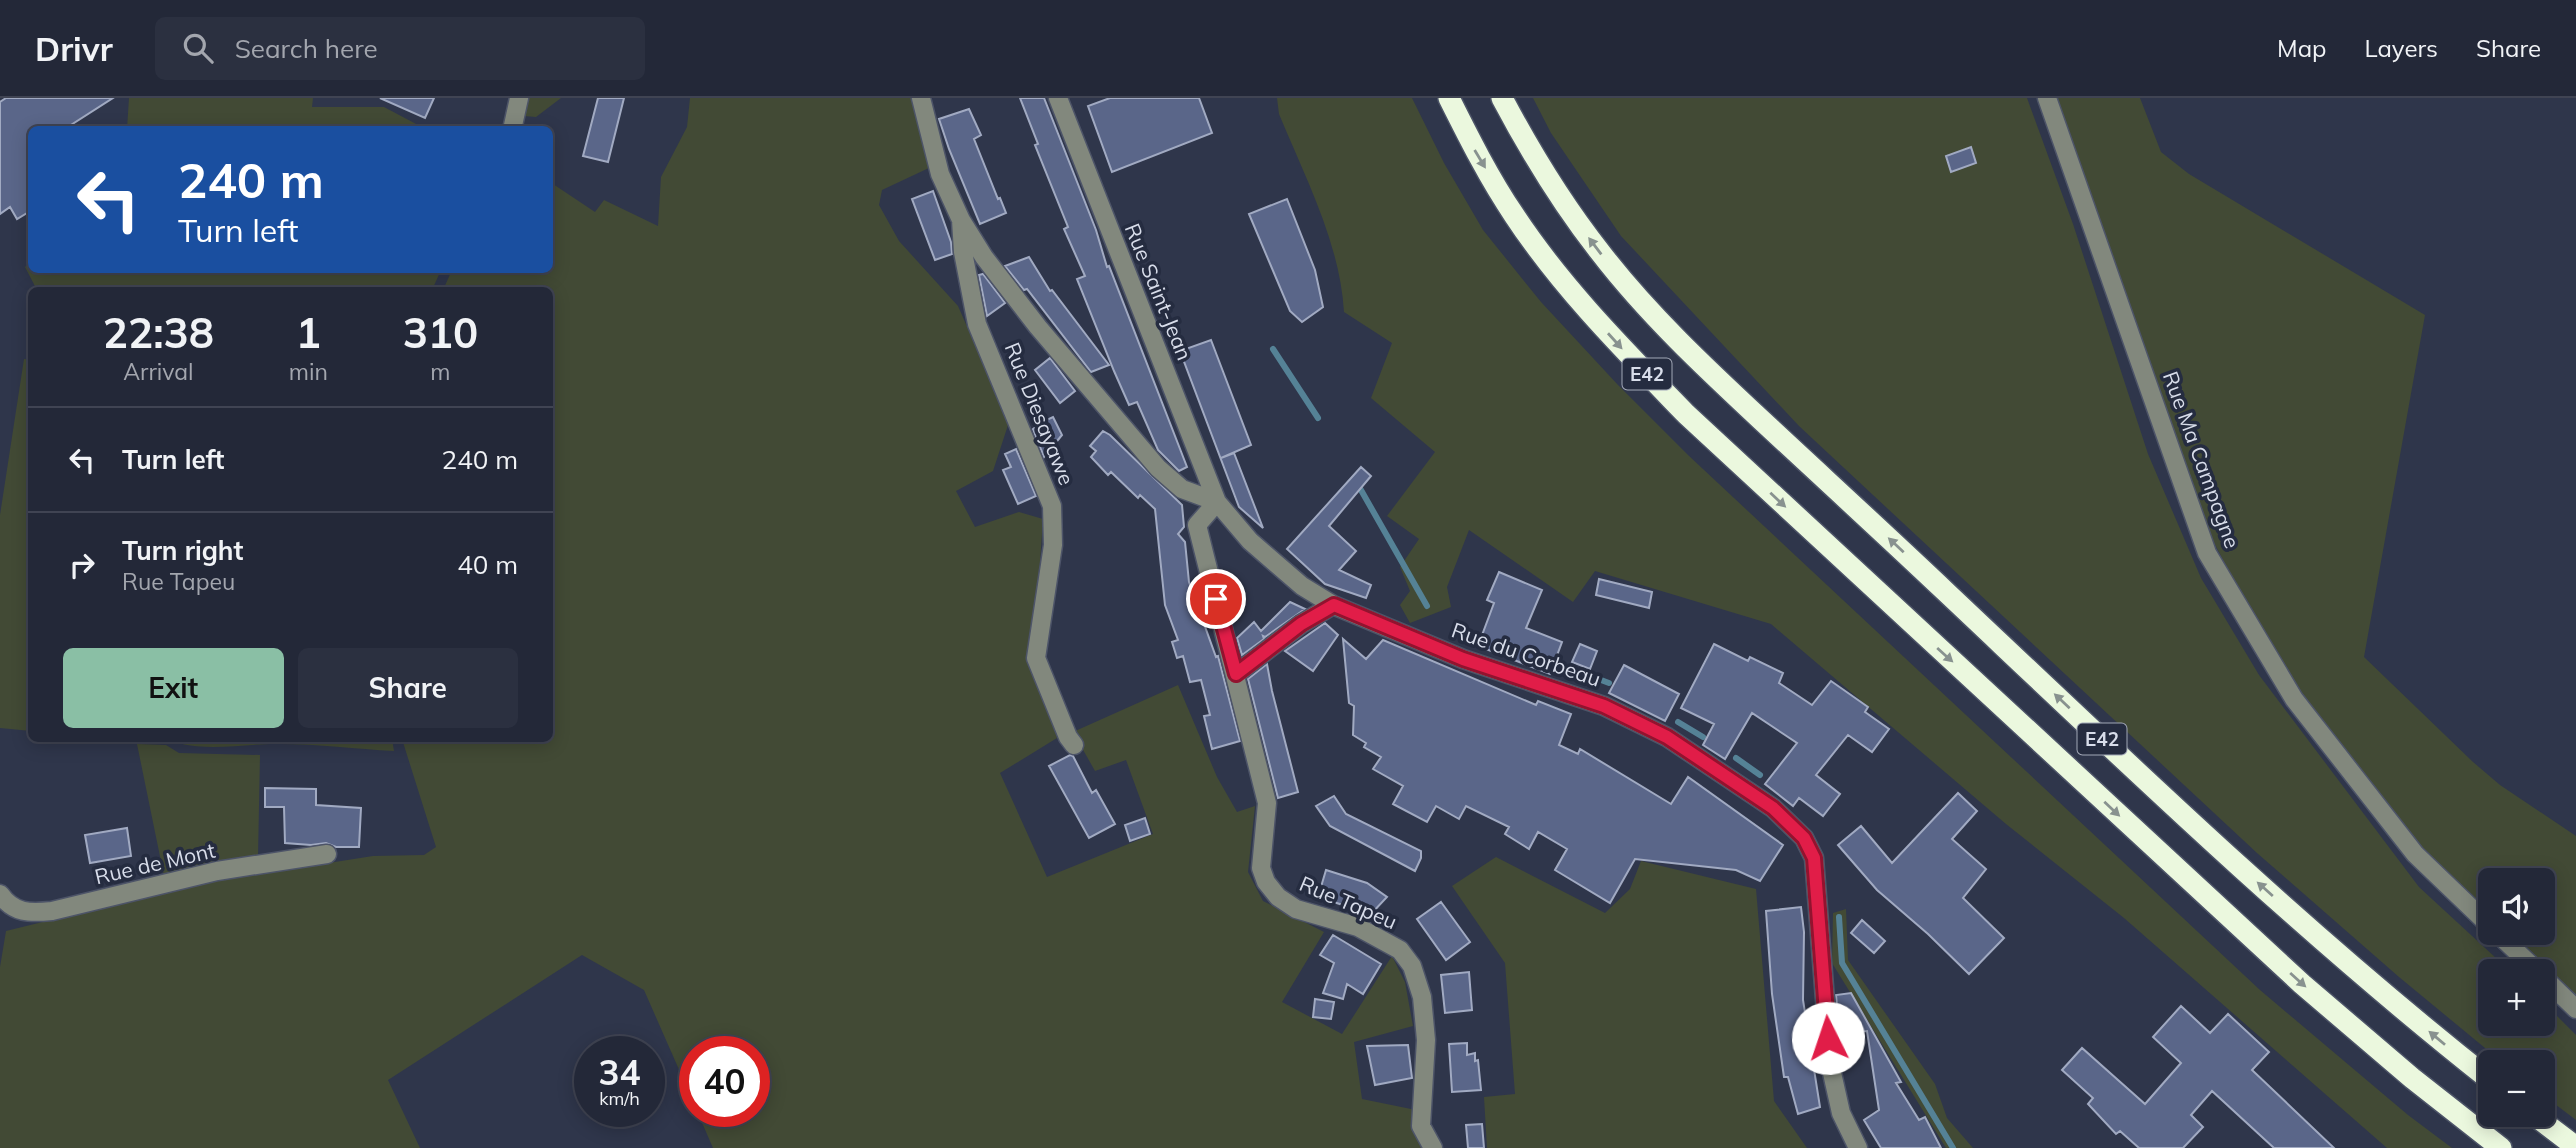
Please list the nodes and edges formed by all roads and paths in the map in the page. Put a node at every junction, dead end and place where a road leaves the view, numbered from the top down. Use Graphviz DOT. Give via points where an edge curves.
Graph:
graph roads {
  1 [pos="519,98"];
  2 [pos="921,98"];
  3 [pos="1058,98"];
  4 [pos="1449,98"];
  5 [pos="1502,98"];
  6 [pos="2047,98"];
  7 [pos="513,126"];
  8 [pos="961,220"];
  9 [pos="1217,502"];
  10 [pos="1334,605"];
  11 [pos="1236,674"];
  12 [pos="1074,745"];
  13 [pos="327,854"];
  14 [pos="0,894"];
  15 [pos="2478,914"];
  16 [pos="2510,945"];
  17 [pos="2524,959"];
  18 [pos="2555,989"];
  19 [pos="2576,1009"];
  20 [pos="2478,1070"];
  21 [pos="2550,1127"];
  22 [pos="2576,1147"];
  23 [pos="1433,1148"];
  24 [pos="1858,1148"];
  25 [pos="2501,1148"];
  1 -- 7 [label="street"];
  2 -- 8 [label="street, Rue Diesayawe" via="940,174"];
  3 -- 9 [label="street, Rue Saint-Jean"];
  4 -- 25 [label="highway, E42, one-way" via="1514,216 1616,341 1686,414 2302,984"];
  20 -- 5 [label="highway, E42, one-way" via="2331,949 1725,386 1600,253 1557,192"];
  6 -- 15 [label="street, Rue Ma Campagne" via="2207,553 2294,699 2415,854"];
  8 -- 9 [label="street, Rue Diesayawe" via="1038,327 1158,468 1182,489"];
  8 -- 12 [label="street, Rue Diesayawe" via="977,324 1052,506 1053,545 1037,658"];
  9 -- 10 [label="street, Rue du Corbeau" via="1301,586"];
  9 -- 11 [label="street, Rue Tapeu" via="1197,525"];
  10 -- 11 [label="street"];
  10 -- 24 [label="street, Rue du Corbeau" via="1463,659 1604,706 1667,737 1773,808 1804,838 1814,858 1830,1064 1841,1113"];
  11 -- 23 [label="street, Rue Tapeu" via="1266,803 1261,868 1266,882 1296,909 1358,927 1400,950 1412,966 1422,997 1426,1040 1421,1126"];
  13 -- 14 [label="street, Rue de Mont" via="217,871 52,911 13,909"];
  16 -- 17 [label="street"];
  18 -- 19 [label="street"];
  21 -- 22 [label="highway"];
}
